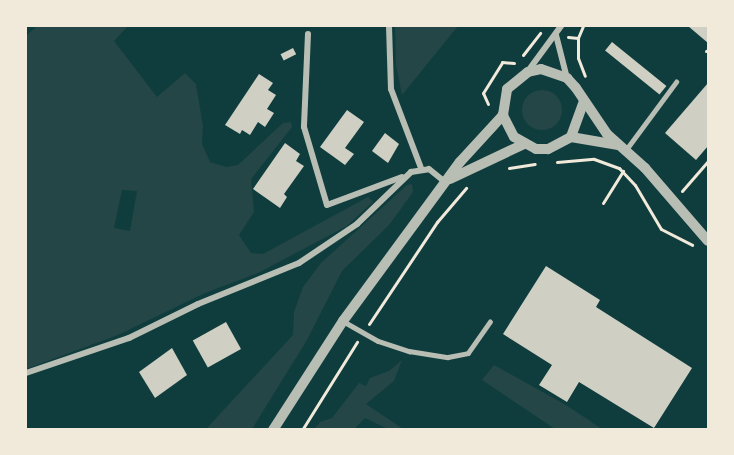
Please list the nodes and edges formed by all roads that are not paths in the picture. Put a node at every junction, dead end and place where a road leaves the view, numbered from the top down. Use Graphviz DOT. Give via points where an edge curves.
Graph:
graph roads {
  1 [pos="389,26"];
  2 [pos="561,26"];
  3 [pos="308,34"];
  4 [pos="556,35"];
  5 [pos="528,72"];
  6 [pos="567,78"];
  7 [pos="675,82"];
  8 [pos="584,101"];
  9 [pos="503,115"];
  10 [pos="571,137"];
  11 [pos="524,144"];
  12 [pos="625,151"];
  13 [pos="421,168"];
  14 [pos="405,176"];
  15 [pos="445,182"];
  16 [pos="708,241"];
  17 [pos="343,321"];
  18 [pos="490,322"];
  19 [pos="26,373"];
  20 [pos="273,429"];
  1 -- 13 [label="street" via="391,89"];
  2 -- 4 [label="street"];
  3 -- 14 [label="street" via="303,127 327,205"];
  4 -- 5 [label="street"];
  4 -- 6 [label="street"];
  5 -- 6 [label="street" via="541,69"];
  5 -- 9 [label="street" via="507,90"];
  6 -- 8 [label="street"];
  7 -- 12 [label="lane"];
  8 -- 10 [label="street"];
  8 -- 12 [label="street"];
  9 -- 11 [label="street" via="514,137"];
  9 -- 15 [label="street"];
  10 -- 11 [label="street" via="548,149"];
  10 -- 12 [label="street"];
  11 -- 15 [label="street"];
  12 -- 16 [label="street"];
  13 -- 14 [label="street"];
  13 -- 15 [label="street" via="429,169"];
  14 -- 19 [label="street" via="357,224 299,263 198,304 129,338"];
  15 -- 17 [label="street"];
  17 -- 18 [label="lane" via="409,351 448,357 468,353"];
  17 -- 20 [label="street"];
}
